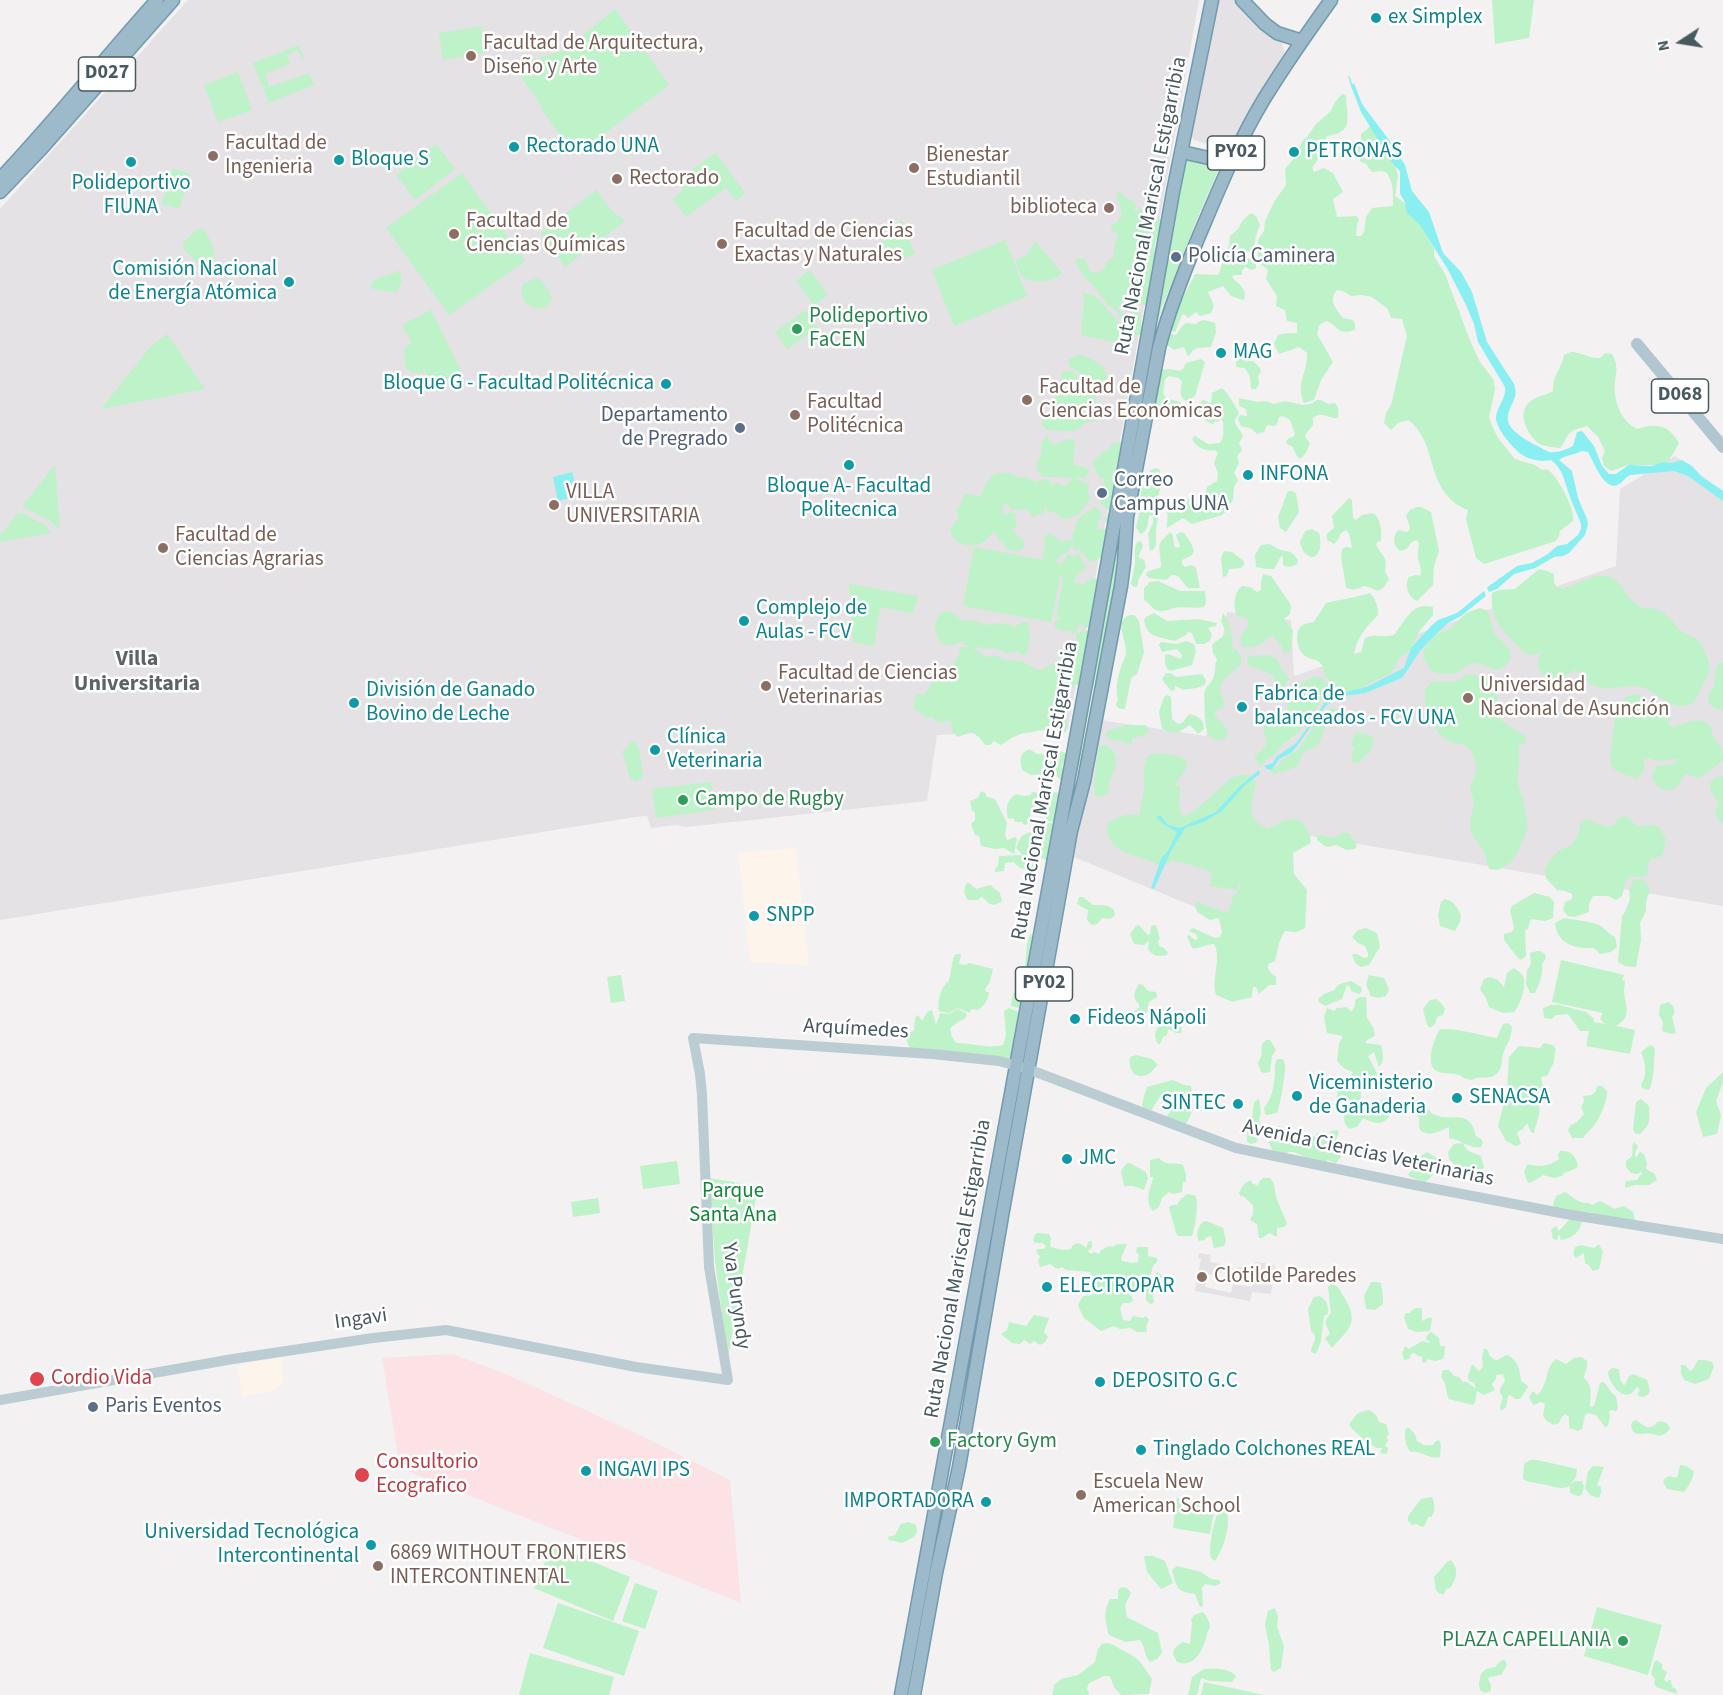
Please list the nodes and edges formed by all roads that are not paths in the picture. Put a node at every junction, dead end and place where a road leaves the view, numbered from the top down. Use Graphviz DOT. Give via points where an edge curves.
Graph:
graph roads {
  1 [pos="157,0"];
  2 [pos="173,0"];
  3 [pos="1212,0"];
  4 [pos="1242,0"];
  5 [pos="1331,0"];
  6 [pos="1303,40"];
  7 [pos="1182,152"];
  8 [pos="1232,163"];
  9 [pos="0,179"];
  10 [pos="0,192"];
  11 [pos="1637,344"];
  12 [pos="1723,447"];
  13 [pos="693,1038"];
  14 [pos="1022,1067"];
  15 [pos="1723,1239"];
  16 [pos="728,1380"];
  17 [pos="0,1400"];
  18 [pos="900,1695"];
  19 [pos="914,1695"];
  1 -- 9 [label="highway, D027"];
  2 -- 10 [label="highway, D027"];
  3 -- 7 [label="highway, Ruta Nacional Mariscal Estigarribia / PY02"];
  4 -- 6 [label="highway" via="1277,33"];
  5 -- 6 [label="highway, Ruta Nacional Mariscal Estigarribia"];
  6 -- 8 [label="highway, Ruta Nacional Mariscal Estigarribia / PY02" via="1263,100"];
  7 -- 8 [label="highway"];
  7 -- 14 [label="highway, Ruta Nacional Mariscal Estigarribia / PY02"];
  8 -- 14 [label="highway, Ruta Nacional Mariscal Estigarribia / PY02" via="1164,325 1127,517 1121,586 1086,771"];
  11 -- 12 [label="main road, D068"];
  13 -- 14 [label="main road, Arquímedes" via="932,1054"];
  13 -- 16 [label="main road, Yva Puryndy" via="702,1095 709,1266"];
  14 -- 15 [label="main road, Avenida Ciencias Veterinarias" via="1236,1148 1555,1212"];
  14 -- 18 [label="highway, Ruta Nacional Mariscal Estigarribia / PY02"];
  14 -- 19 [label="highway, Ruta Nacional Mariscal Estigarribia / PY02" via="959,1467"];
  16 -- 17 [label="main road, Ingavi" via="636,1367 446,1330 243,1357"];
}
